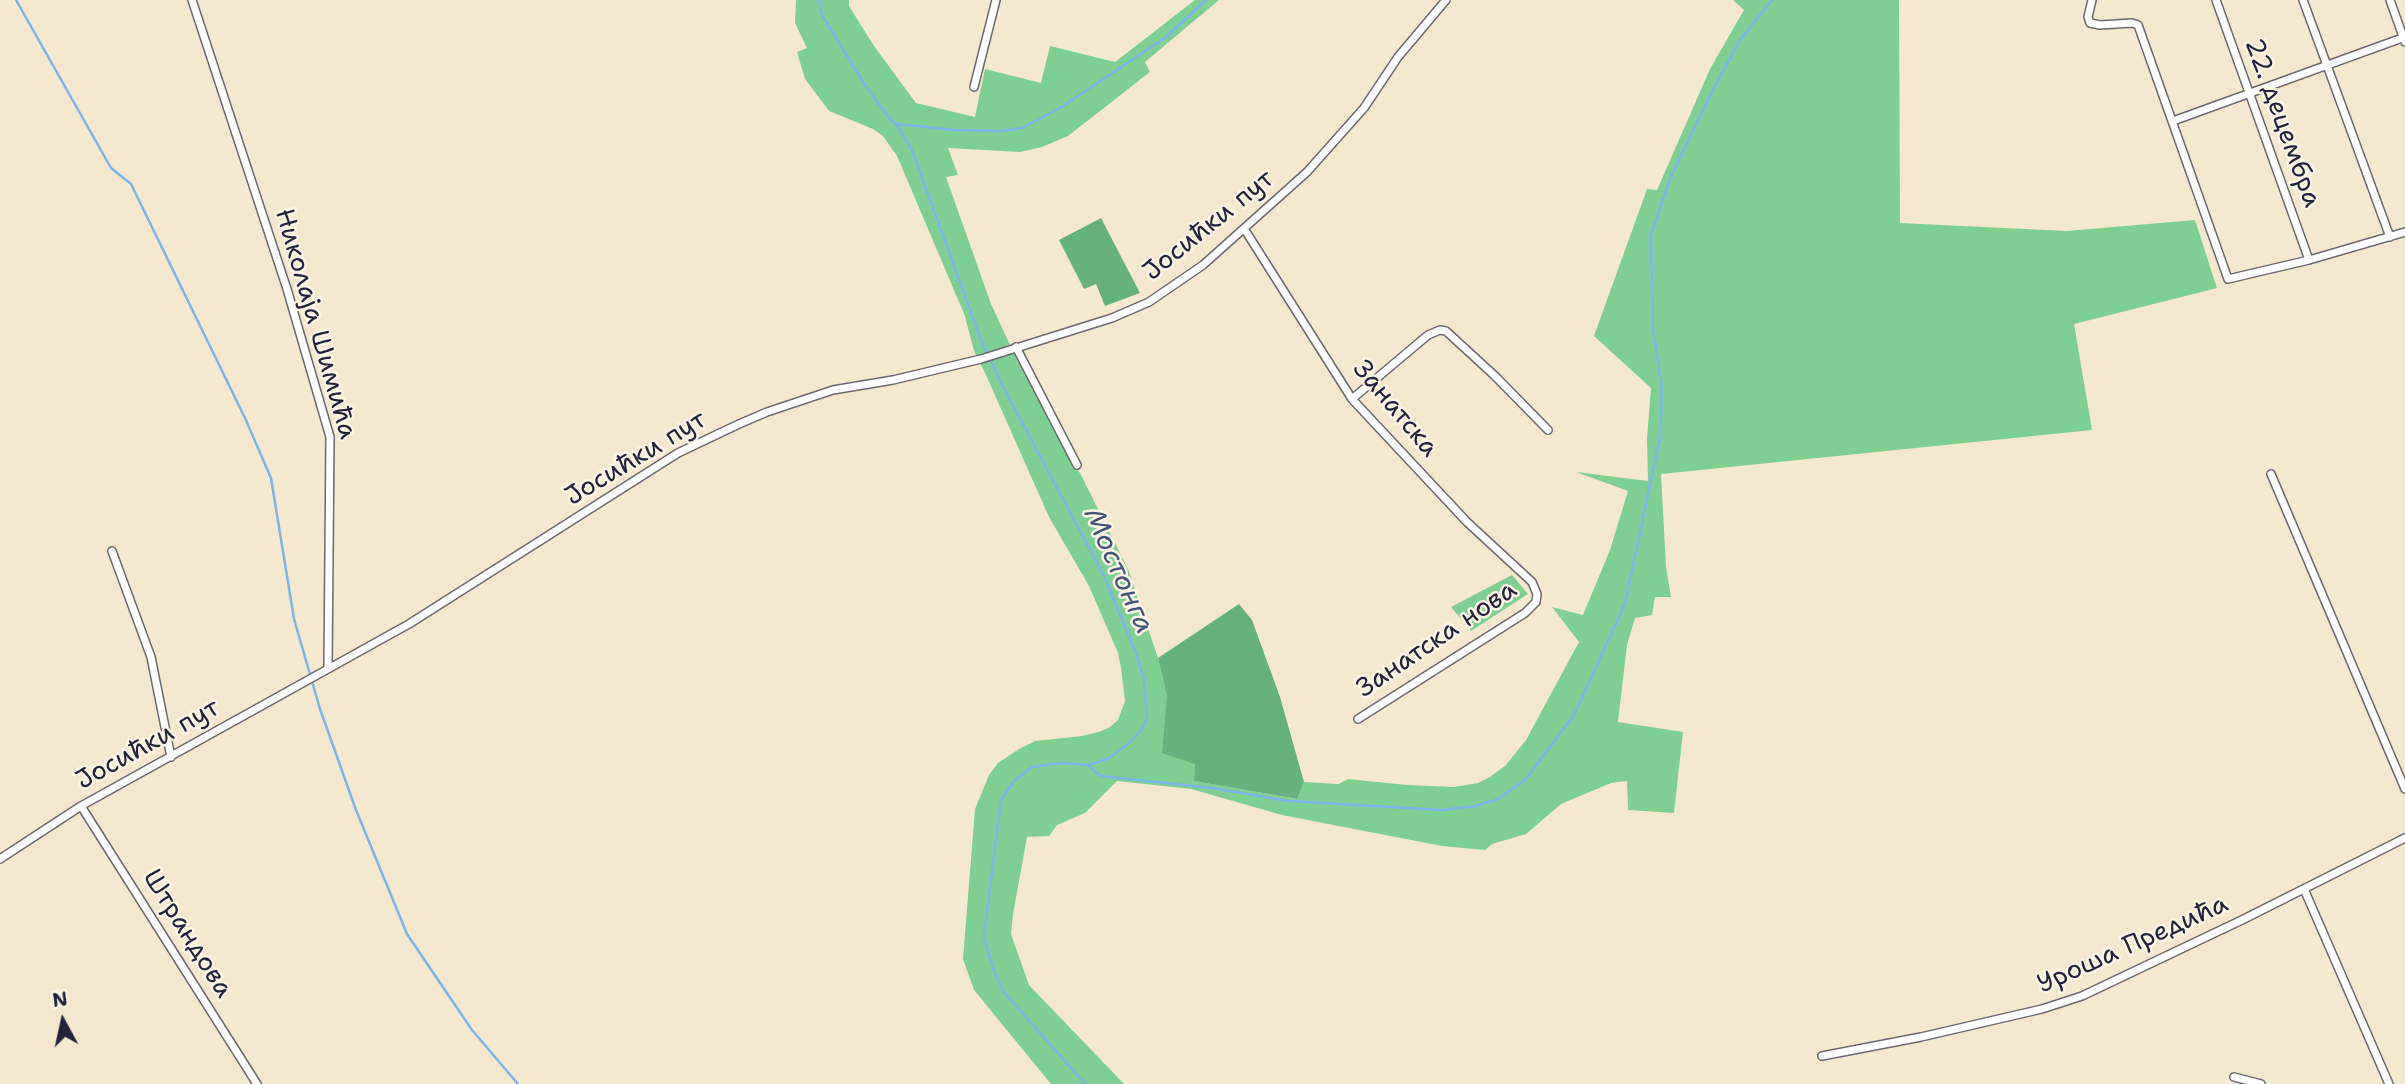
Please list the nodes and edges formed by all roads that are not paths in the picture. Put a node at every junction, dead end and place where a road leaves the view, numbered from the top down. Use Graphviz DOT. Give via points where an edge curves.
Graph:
graph roads {
  1 [pos="192,0"];
  2 [pos="996,0"];
  3 [pos="1446,0"];
  4 [pos="2092,0"];
  5 [pos="2216,0"];
  6 [pos="2303,0"];
  7 [pos="2390,0"];
  8 [pos="2404,39"];
  9 [pos="2326,64"];
  10 [pos="974,87"];
  11 [pos="2250,94"];
  12 [pos="2173,121"];
  13 [pos="1245,230"];
  14 [pos="2405,232"];
  15 [pos="2390,237"];
  16 [pos="2309,260"];
  17 [pos="1012,348"];
  18 [pos="1352,399"];
  19 [pos="1548,430"];
  20 [pos="1077,465"];
  21 [pos="2271,474"];
  22 [pos="112,551"];
  23 [pos="1537,594"];
  24 [pos="325,672"];
  25 [pos="1358,719"];
  26 [pos="171,757"];
  27 [pos="2405,789"];
  28 [pos="81,806"];
  29 [pos="2405,838"];
  30 [pos="0,859"];
  31 [pos="2304,890"];
  32 [pos="1822,1056"];
  33 [pos="2234,1077"];
  34 [pos="257,1084"];
  35 [pos="2261,1084"];
  36 [pos="2389,1084"];
  1 -- 24 [label="street, Николаја Шимића" via="287,289 330,438"];
  2 -- 10 [label="street"];
  3 -- 13 [label="street, Јосићки пут" via="1343,134"];
  4 -- 12 [label="street" via="2090,23 2138,25"];
  5 -- 11 [label="street, 22. децембра"];
  6 -- 9 [label="street"];
  7 -- 8 [label="street"];
  8 -- 9 [label="street"];
  9 -- 11 [label="street"];
  9 -- 15 [label="street"];
  11 -- 12 [label="street"];
  11 -- 16 [label="street, 22. децембра"];
  12 -- 16 [label="street" via="2228,279"];
  13 -- 17 [label="street, Јосићки пут" via="1149,302"];
  13 -- 18 [label="street, Занатска"];
  14 -- 15 [label="street"];
  15 -- 16 [label="street"];
  17 -- 20 [label="street"];
  17 -- 24 [label="street, Јосићки пут" via="893,380 833,390 739,424 678,453"];
  18 -- 19 [label="street" via="1440,330 1495,376"];
  18 -- 23 [label="street, Занатска" via="1467,522 1532,583"];
  21 -- 27 [label="street"];
  22 -- 26 [label="street" via="151,657"];
  23 -- 25 [label="street, Занатска нова" via="1525,613"];
  24 -- 26 [label="street, Јосићки пут"];
  26 -- 28 [label="street, Јосићки пут"];
  28 -- 30 [label="street, Јосићки пут"];
  28 -- 34 [label="street, Штрандова"];
  29 -- 31 [label="street, Уроша Предића"];
  31 -- 32 [label="street, Уроша Предића" via="2056,1005"];
  31 -- 36 [label="street"];
  33 -- 35 [label="street"];
}
